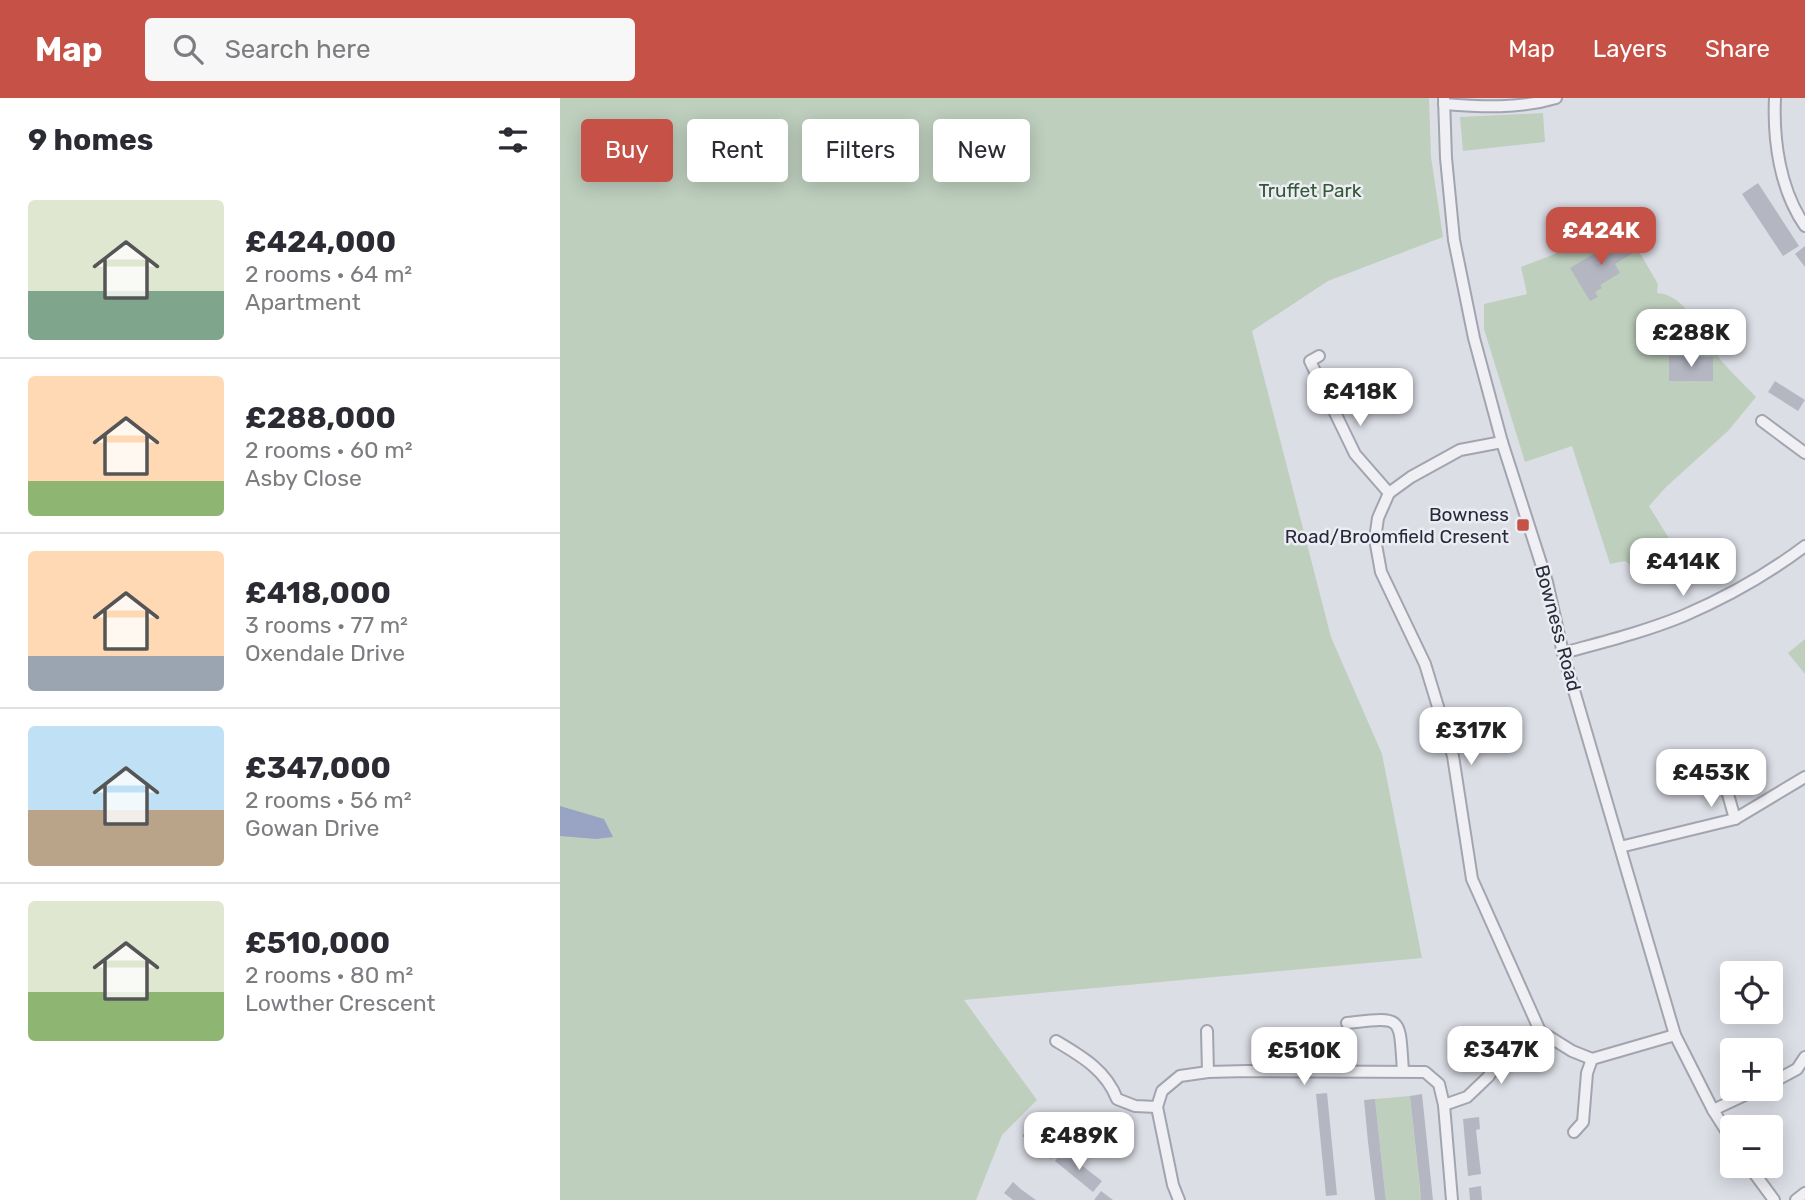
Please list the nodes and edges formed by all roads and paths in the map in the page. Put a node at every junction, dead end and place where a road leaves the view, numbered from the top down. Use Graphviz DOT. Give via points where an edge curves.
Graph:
graph roads {
  1 [pos="1556,98"];
  2 [pos="1775,98"];
  3 [pos="1444,101"];
  4 [pos="1805,226"];
  5 [pos="1319,356"];
  6 [pos="1762,421"];
  7 [pos="1502,442"];
  8 [pos="1805,453"];
  9 [pos="1389,493"];
  10 [pos="1805,546"];
  11 [pos="1563,653"];
  12 [pos="1720,766"];
  13 [pos="1805,777"];
  14 [pos="1735,819"];
  15 [pos="1620,847"];
  16 [pos="1346,1023"];
  17 [pos="1207,1031"];
  18 [pos="1540,1031"];
  19 [pos="1675,1035"];
  20 [pos="1056,1041"];
  21 [pos="1805,1057"];
  22 [pos="1592,1059"];
  23 [pos="1403,1071"];
  24 [pos="1208,1072"];
  25 [pos="1783,1077"];
  26 [pos="1732,1101"];
  27 [pos="1444,1105"];
  28 [pos="1157,1107"];
  29 [pos="1713,1110"];
  30 [pos="1720,1121"];
  31 [pos="1574,1132"];
  32 [pos="1758,1178"];
  33 [pos="1805,1193"];
  34 [pos="1179,1200"];
  35 [pos="1452,1200"];
  36 [pos="1774,1200"];
  37 [pos="1796,1200"];
  1 -- 3 [label="street" via="1537,104 1483,107"];
  2 -- 4 [label="street" via="1774,127 1783,177"];
  3 -- 7 [label="street, Bowness Road" via="1454,240"];
  5 -- 9 [label="street" via="1310,361 1355,454"];
  6 -- 8 [label="street"];
  7 -- 9 [label="street" via="1460,450"];
  7 -- 11 [label="street, Bowness Road" via="1547,582"];
  9 -- 18 [label="street" via="1375,539 1381,572 1425,664 1453,757 1472,879"];
  10 -- 11 [label="street" via="1684,615"];
  11 -- 15 [label="street, Bowness Road"];
  12 -- 14 [label="street"];
  13 -- 14 [label="street"];
  14 -- 15 [label="street"];
  15 -- 19 [label="street, Bowness Road"];
  16 -- 23 [label="street" via="1394,1022 1400,1030"];
  17 -- 24 [label="street"];
  18 -- 22 [label="street"];
  18 -- 27 [label="street" via="1507,1050 1467,1097"];
  19 -- 22 [label="street"];
  19 -- 29 [label="street, Bowness Road"];
  20 -- 28 [label="street" via="1105,1076 1117,1099"];
  21 -- 25 [label="street" via="1797,1069"];
  22 -- 31 [label="street" via="1583,1122"];
  23 -- 24 [label="street"];
  23 -- 27 [label="street" via="1425,1072 1438,1084"];
  24 -- 28 [label="street" via="1180,1076 1162,1091"];
  26 -- 29 [label="street"];
  27 -- 35 [label="street"];
  28 -- 34 [label="street"];
  29 -- 30 [label="street, Bowness Road"];
  32 -- 36 [label="street"];
  33 -- 37 [label="street"];
}
